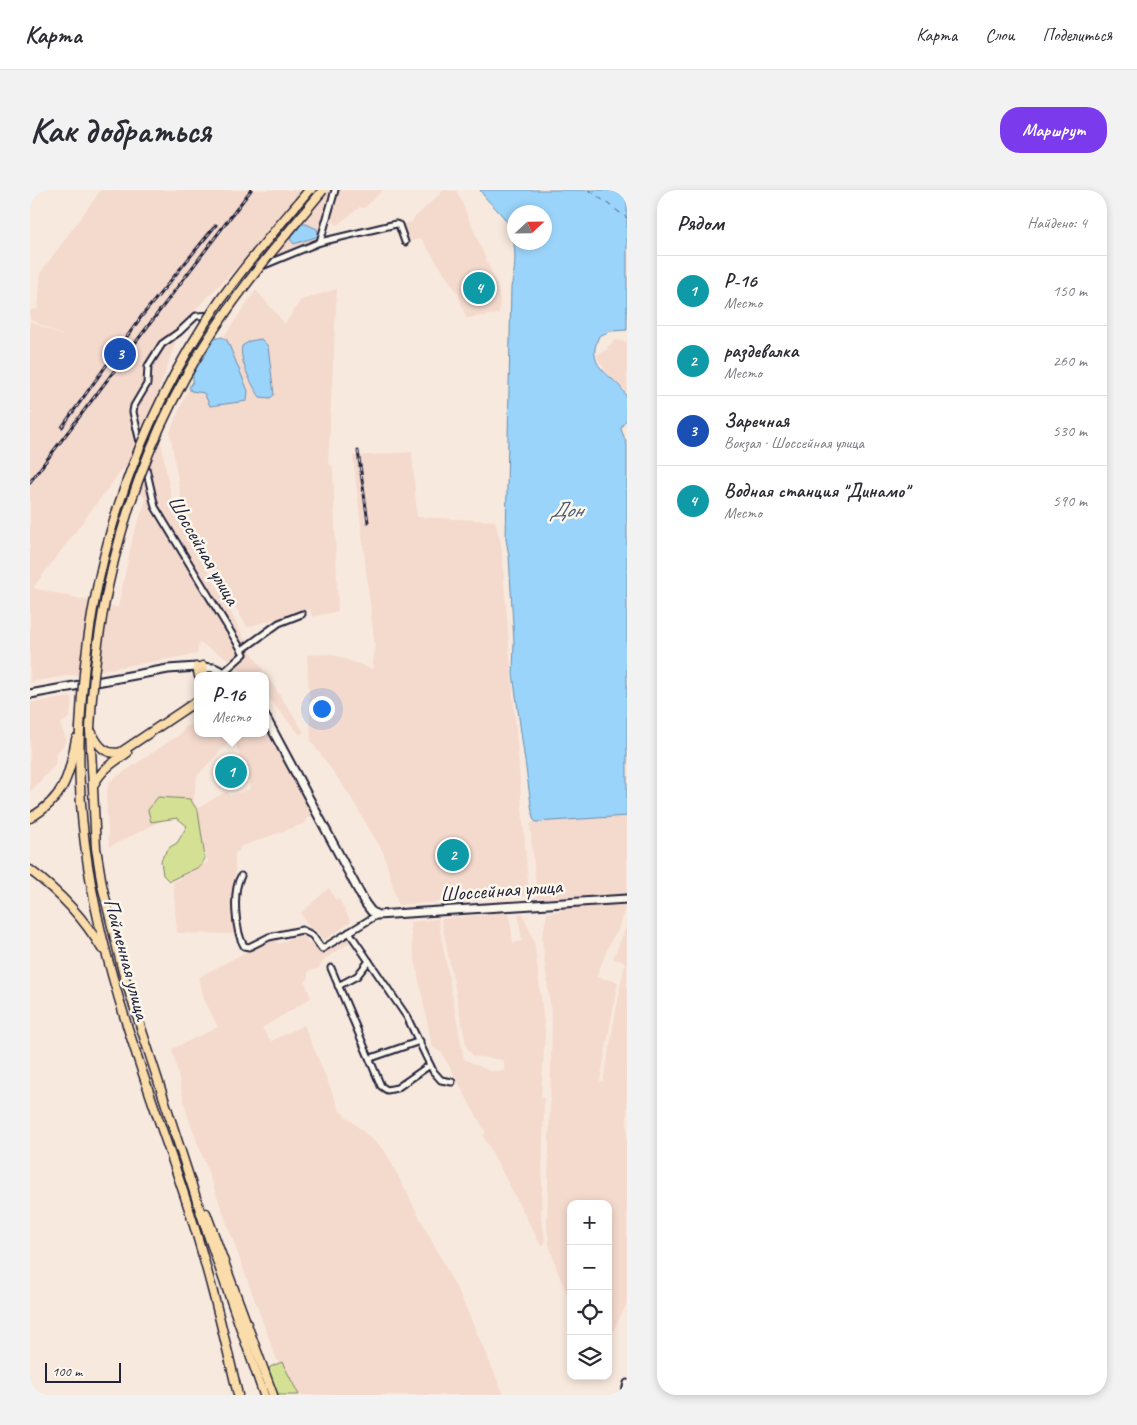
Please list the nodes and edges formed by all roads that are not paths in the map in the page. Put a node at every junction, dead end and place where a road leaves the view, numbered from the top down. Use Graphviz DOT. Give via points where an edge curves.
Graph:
graph roads {
  1 [pos="309,190"];
  2 [pos="323,190"];
  3 [pos="334,190"];
  4 [pos="320,242"];
  5 [pos="405,242"];
  6 [pos="302,614"];
  7 [pos="243,652"];
  8 [pos="200,667"];
  9 [pos="199,672"];
  10 [pos="202,672"];
  11 [pos="223,672"];
  12 [pos="229,672"];
  13 [pos="30,694"];
  14 [pos="194,703"];
  15 [pos="194,709"];
  16 [pos="269,723"];
  17 [pos="80,729"];
  18 [pos="90,729"];
  19 [pos="93,788"];
  20 [pos="30,818"];
  21 [pos="30,870"];
  22 [pos="241,876"];
  23 [pos="627,899"];
  24 [pos="377,915"];
  25 [pos="349,932"];
  26 [pos="369,961"];
  27 [pos="331,968"];
  28 [pos="114,982"];
  29 [pos="338,986"];
  30 [pos="420,1041"];
  31 [pos="371,1058"];
  32 [pos="430,1065"];
  33 [pos="452,1082"];
  34 [pos="192,1182"];
  35 [pos="225,1342"];
  36 [pos="627,1383"];
  37 [pos="234,1395"];
  38 [pos="238,1395"];
  39 [pos="264,1395"];
  40 [pos="273,1395"];
  41 [pos="624,1395"];
  1 -- 17 [label="main road, bridge" via="222,299 186,354 150,421 119,498 96,584 84,656"];
  2 -- 18 [label="main road, Пойменная улица, bridge" via="230,306 195,361 159,428 129,501 107,586 95,658"];
  3 -- 4 [label="street"];
  4 -- 5 [label="street, Шоссейная улица" via="396,224"];
  4 -- 7 [label="street, Шоссейная улица" via="249,273 216,315 196,316 164,342 148,366 147,384 134,406 134,419 155,507"];
  6 -- 7 [label="street" via="284,620"];
  7 -- 12 [label="street"];
  8 -- 9 [label="main road"];
  8 -- 10 [label="main road"];
  8 -- 11 [label="main road"];
  8 -- 13 [label="main road" via="168,669"];
  14 -- 18 [label="main road" via="121,752 109,753 102,748"];
  15 -- 19 [label="main road" via="114,761 98,776"];
  16 -- 24 [label="main road" via="365,903"];
  17 -- 20 [label="main road" via="66,783 52,802"];
  17 -- 28 [label="main road, Пойменная улица" via="84,849"];
  18 -- 19 [label="main road, Пойменная улица"];
  19 -- 34 [label="main road, Пойменная улица" via="96,848 113,934 134,1010"];
  21 -- 28 [label="main road" via="67,902 84,922 102,948"];
  22 -- 25 [label="street, Шоссейная улица" via="237,883 237,919 244,946 302,930 312,935 322,949"];
  23 -- 24 [label="main road, Шоссейная улица"];
  24 -- 25 [label="street, Шоссейная улица"];
  25 -- 26 [label="street"];
  26 -- 29 [label="street" via="357,976"];
  26 -- 30 [label="street"];
  27 -- 29 [label="street"];
  28 -- 35 [label="main road, Пойменная улица" via="212,1282"];
  29 -- 31 [label="street"];
  30 -- 31 [label="street"];
  30 -- 32 [label="street"];
  31 -- 32 [label="street" via="375,1076 387,1090 397,1088"];
  32 -- 33 [label="street" via="441,1080"];
  34 -- 39 [label="main road"];
  34 -- 40 [label="main road"];
  35 -- 37 [label="main road"];
  35 -- 38 [label="main road"];
  36 -- 41 [label="street"];
}
